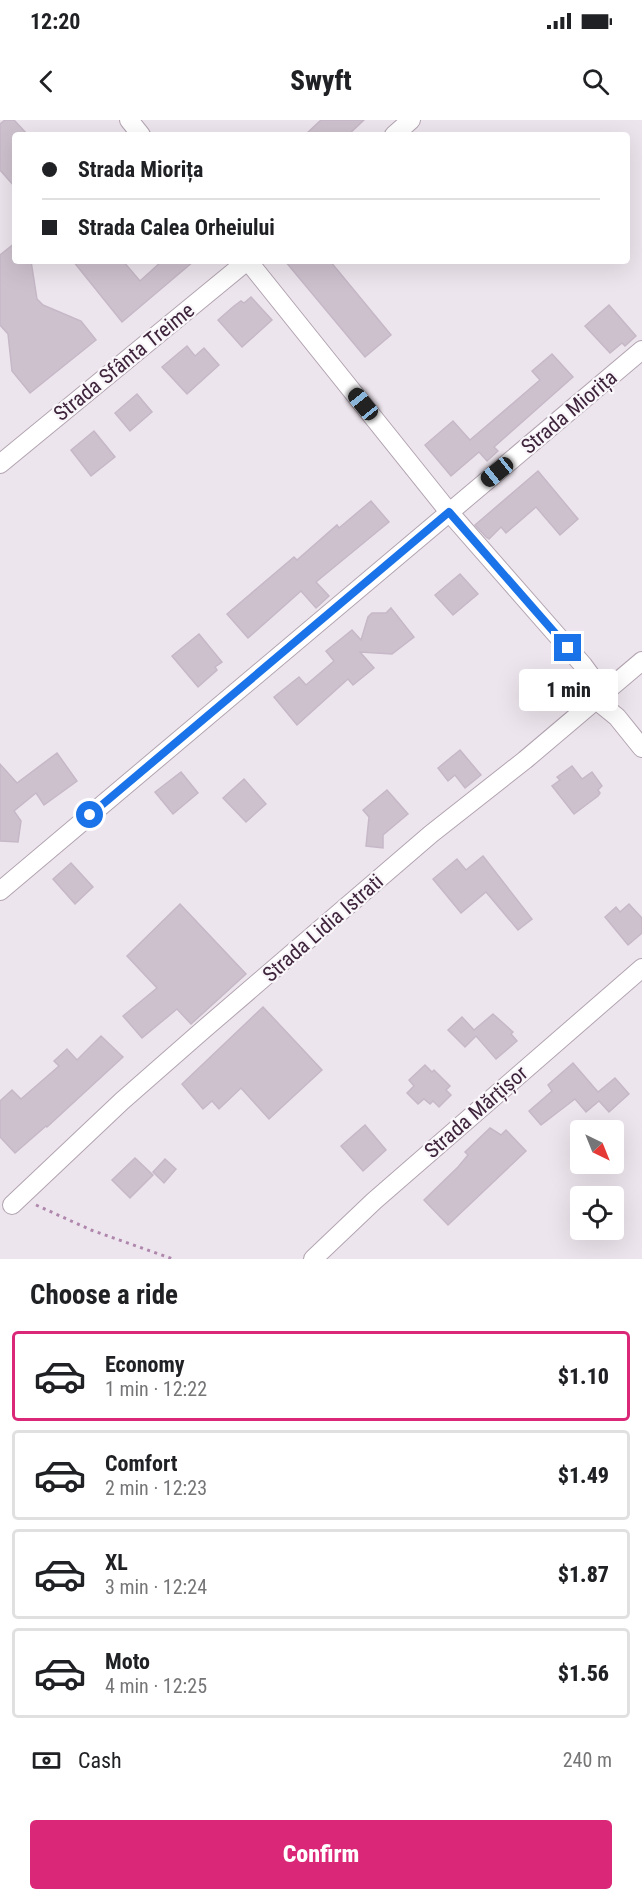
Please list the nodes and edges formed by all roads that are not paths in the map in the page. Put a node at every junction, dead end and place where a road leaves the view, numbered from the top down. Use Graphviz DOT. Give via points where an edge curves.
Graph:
graph roads {
  1 [pos="129,120"];
  2 [pos="411,120"];
  3 [pos="139,132"];
  4 [pos="397,132"];
  5 [pos="244,264"];
  6 [pos="250,264"];
  7 [pos="642,350"];
  8 [pos="0,464"];
  9 [pos="449,512"];
  10 [pos="642,661"];
  11 [pos="598,698"];
  12 [pos="642,748"];
  13 [pos="0,891"];
  14 [pos="642,968"];
  15 [pos="12,1204"];
  16 [pos="313,1259"];
  1 -- 3 [label="street"];
  2 -- 4 [label="street"];
  5 -- 8 [label="street, Strada Sfânta Treime"];
  6 -- 9 [label="street"];
  7 -- 9 [label="street, Strada Miorița"];
  9 -- 11 [label="street" via="583,665 594,680"];
  9 -- 13 [label="street, Strada Miorița"];
  10 -- 11 [label="street, Strada Lidia Istrati"];
  11 -- 12 [label="street"];
  11 -- 15 [label="street, Strada Lidia Istrati" via="431,834 203,1030"];
  14 -- 16 [label="street, Strada Mărțișor"];
}
